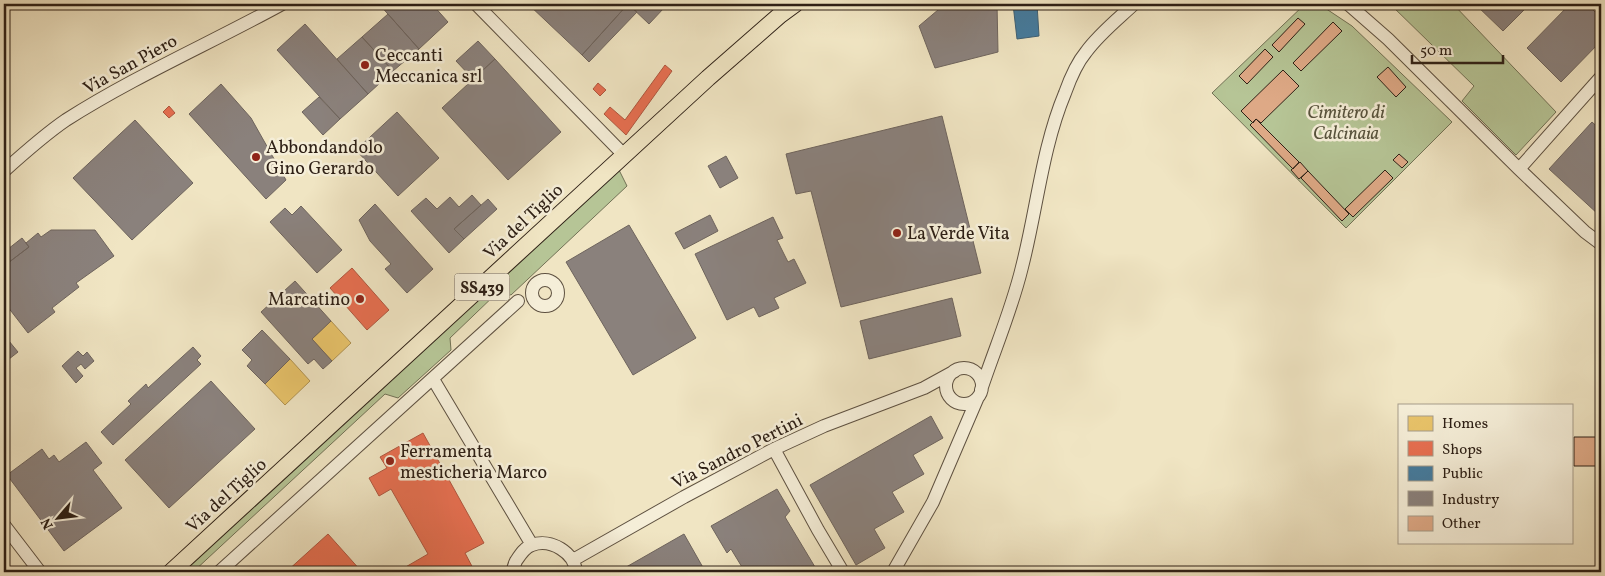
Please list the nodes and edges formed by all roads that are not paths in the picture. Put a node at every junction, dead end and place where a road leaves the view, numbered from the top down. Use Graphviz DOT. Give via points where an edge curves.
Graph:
graph roads {
  1 [pos="282,4"];
  2 [pos="476,4"];
  3 [pos="795,4"];
  4 [pos="1134,4"];
  5 [pos="1348,4"];
  6 [pos="1601,77"];
  7 [pos="624,155"];
  8 [pos="1519,169"];
  9 [pos="4,171"];
  10 [pos="1601,244"];
  11 [pos="534,285"];
  12 [pos="518,301"];
  13 [pos="536,302"];
  14 [pos="994,352"];
  15 [pos="960,370"];
  16 [pos="433,378"];
  17 [pos="924,388"];
  18 [pos="980,393"];
  19 [pos="953,400"];
  20 [pos="966,426"];
  21 [pos="774,449"];
  22 [pos="4,525"];
  23 [pos="532,545"];
  24 [pos="574,566"];
  25 [pos="40,572"];
  26 [pos="171,572"];
  27 [pos="220,572"];
  28 [pos="513,572"];
  29 [pos="843,572"];
  30 [pos="893,572"];
  1 -- 9 [label="street, Via San Piero" via="65,121"];
  2 -- 7 [label="street"];
  3 -- 7 [label="main road, Via del Tiglio / SS439"];
  4 -- 14 [label="street" via="1085,52 1072,75 1049,142 1023,266"];
  5 -- 8 [label="street" via="1362,14"];
  6 -- 8 [label="street"];
  7 -- 26 [label="main road, Via del Tiglio / SS439"];
  8 -- 10 [label="street"];
  11 -- 12 [label="street"];
  11 -- 13 [label="street" via="532,295"];
  11 -- 13 [label="street" via="543,280 549,281 558,293 549,305 541,306"];
  12 -- 13 [label="street"];
  12 -- 16 [label="street"];
  14 -- 15 [label="street, Via Sandro Pertini" via="974,366"];
  14 -- 18 [label="street"];
  15 -- 17 [label="street, Via Sandro Pertini"];
  15 -- 18 [label="street" via="969,369 978,375"];
  15 -- 19 [label="street" via="950,375 947,381 946,388"];
  16 -- 23 [label="street"];
  16 -- 27 [label="street"];
  17 -- 19 [label="street" via="937,390"];
  17 -- 21 [label="street, Via Sandro Pertini"];
  18 -- 19 [label="street" via="967,404"];
  18 -- 20 [label="street"];
  19 -- 20 [label="street" via="963,411"];
  20 -- 30 [label="street" via="933,502"];
  21 -- 24 [label="street, Via Sandro Pertini" via="684,497"];
  21 -- 29 [label="street"];
  22 -- 25 [label="street"];
  23 -- 24 [label="street, Via Sandro Pertini" via="551,544 565,551"];
  23 -- 28 [label="street" via="520,554"];
}
